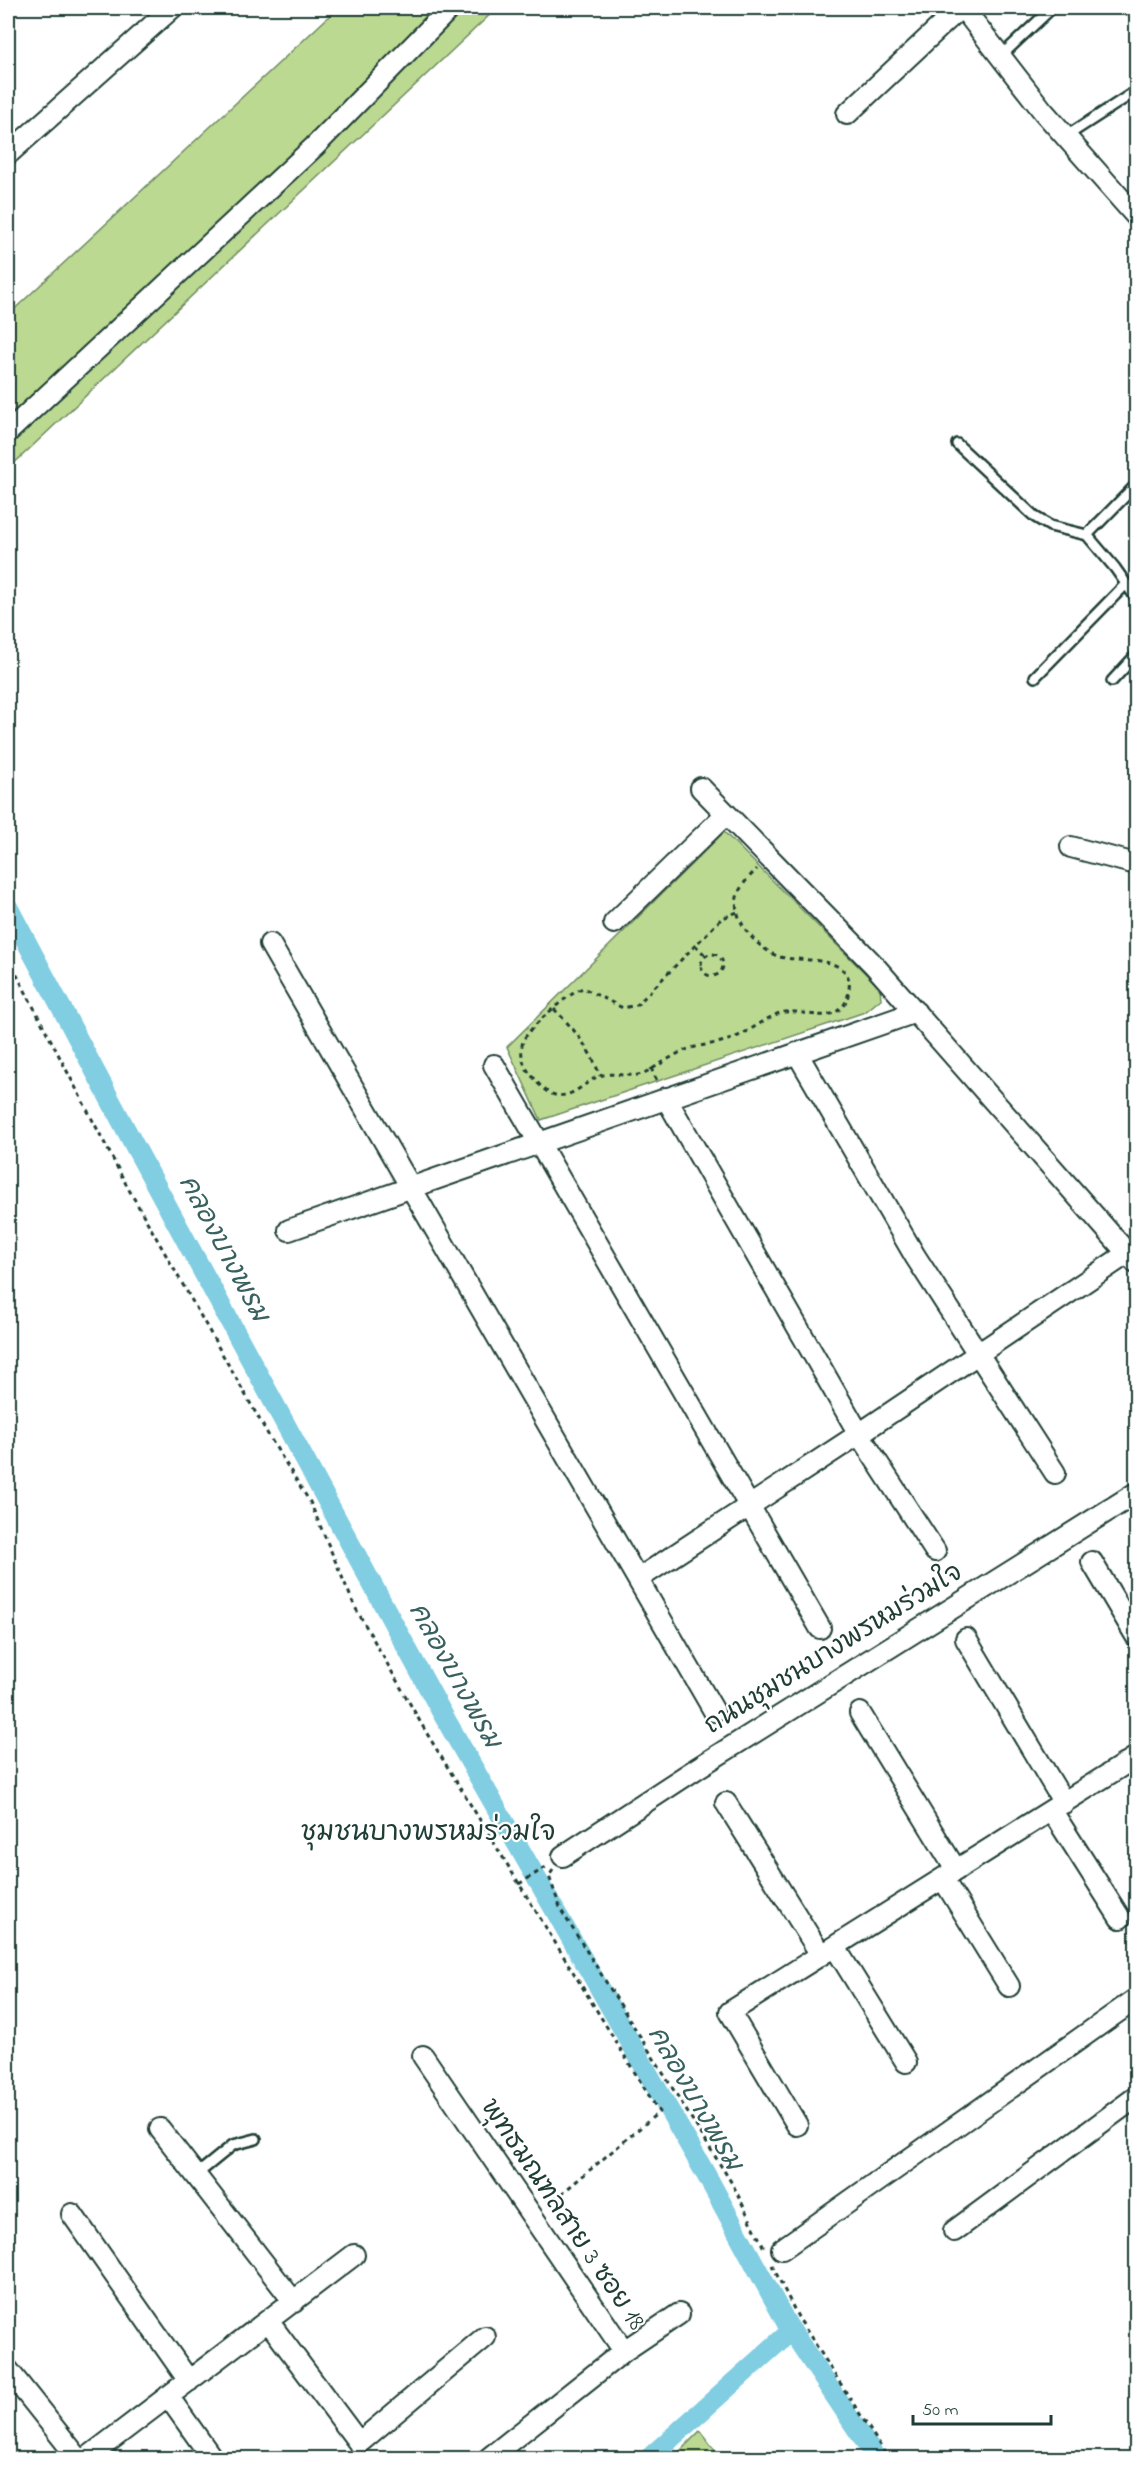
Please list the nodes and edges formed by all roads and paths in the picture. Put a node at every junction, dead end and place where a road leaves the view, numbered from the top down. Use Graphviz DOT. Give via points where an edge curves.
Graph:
graph roads {
  1 [pos="172,8"];
  2 [pos="450,8"];
  3 [pos="962,8"];
  4 [pos="1052,8"];
  5 [pos="1002,55"];
  6 [pos="1137,91"];
  7 [pos="847,114"];
  8 [pos="1065,137"];
  9 [pos="8,154"];
  10 [pos="1137,216"];
  11 [pos="8,432"];
  12 [pos="957,444"];
  13 [pos="1137,485"];
  14 [pos="1087,535"];
  15 [pos="1126,584"];
  16 [pos="1137,598"];
  17 [pos="1137,655"];
  18 [pos="1035,676"];
  19 [pos="1112,681"];
  20 [pos="701,788"];
  21 [pos="726,814"];
  22 [pos="1071,847"];
  23 [pos="768,857"];
  24 [pos="1137,864"];
  25 [pos="737,912"];
  26 [pos="614,923"];
  27 [pos="270,944"];
  28 [pos="695,945"];
  29 [pos="706,956"];
  30 [pos="8,958"];
  31 [pos="554,1008"];
  32 [pos="916,1012"];
  33 [pos="797,1053"];
  34 [pos="494,1065"];
  35 [pos="600,1076"];
  36 [pos="666,1098"];
  37 [pos="539,1143"];
  38 [pos="411,1187"];
  39 [pos="289,1230"];
  40 [pos="1132,1258"];
  41 [pos="978,1354"];
  42 [pos="860,1434"];
  43 [pos="1055,1473"];
  44 [pos="1137,1493"];
  45 [pos="750,1506"];
  46 [pos="935,1551"];
  47 [pos="1092,1562"];
  48 [pos="638,1580"];
  49 [pos="820,1628"];
  50 [pos="1137,1636"];
  51 [pos="966,1639"];
  52 [pos="714,1711"];
  53 [pos="860,1713"];
  54 [pos="1137,1757"];
  55 [pos="726,1803"];
  56 [pos="1058,1807"];
  57 [pos="563,1856"];
  58 [pos="546,1867"];
  59 [pos="950,1874"];
  60 [pos="549,1876"];
  61 [pos="519,1884"];
  62 [pos="1120,1918"];
  63 [pos="828,1951"];
  64 [pos="1009,1986"];
  65 [pos="1137,1999"];
  66 [pos="423,2056"];
  67 [pos="906,2062"];
  68 [pos="1137,2097"];
  69 [pos="797,2125"];
  70 [pos="160,2129"];
  71 [pos="256,2139"];
  72 [pos="196,2175"];
  73 [pos="72,2214"];
  74 [pos="532,2217"];
  75 [pos="954,2231"];
  76 [pos="782,2249"];
  77 [pos="354,2255"];
  78 [pos="294,2302"];
  79 [pos="679,2314"];
  80 [pos="268,2321"];
  81 [pos="485,2337"];
  82 [pos="624,2351"];
  83 [pos="8,2370"];
  84 [pos="189,2380"];
  85 [pos="168,2397"];
  86 [pos="78,2458"];
  87 [pos="87,2458"];
  88 [pos="212,2458"];
  89 [pos="489,2458"];
  90 [pos="888,2458"];
  1 -- 9 [label="street"];
  2 -- 11 [label="street" via="314,147"];
  3 -- 5 [label="street"];
  3 -- 7 [label="street"];
  4 -- 5 [label="lane"];
  5 -- 8 [label="street"];
  6 -- 8 [label="lane"];
  8 -- 10 [label="street"];
  12 -- 14 [label="lane" via="1035,517 1050,526"];
  13 -- 14 [label="lane"];
  14 -- 15 [label="lane"];
  15 -- 16 [label="lane"];
  15 -- 18 [label="lane"];
  17 -- 19 [label="lane"];
  20 -- 21 [label="street"];
  21 -- 23 [label="street"];
  21 -- 26 [label="street"];
  22 -- 24 [label="street"];
  23 -- 25 [label="path" via="738,894"];
  23 -- 32 [label="street"];
  25 -- 28 [label="path" via="721,919"];
  25 -- 35 [label="path" via="757,942 778,956 813,959 844,972 850,983 848,1000 826,1017 790,1010 776,1015 735,1038 689,1049 642,1074"];
  27 -- 38 [label="street"];
  28 -- 29 [label="path"];
  28 -- 31 [label="path" via="637,1005 622,1008 583,988"];
  29 -- 29 [label="path" via="713,954 722,960 723,967 717,976 707,975 702,969"];
  30 -- 61 [label="path" via="128,1188 310,1502 355,1607"];
  31 -- 35 [label="path" via="577,1032"];
  31 -- 35 [label="path" via="524,1040 521,1058 530,1075 555,1095 572,1093"];
  32 -- 33 [label="street"];
  32 -- 40 [label="street"];
  33 -- 36 [label="street"];
  33 -- 41 [label="street" via="915,1256"];
  34 -- 37 [label="street"];
  36 -- 37 [label="street"];
  36 -- 42 [label="street"];
  37 -- 38 [label="street"];
  37 -- 45 [label="street"];
  38 -- 39 [label="street"];
  38 -- 48 [label="street"];
  40 -- 41 [label="street"];
  41 -- 42 [label="street"];
  41 -- 43 [label="street"];
  42 -- 45 [label="street"];
  42 -- 46 [label="street"];
  44 -- 57 [label="street, ถนนชุมชนบางพรหมร่วมใจ" via="709,1760"];
  45 -- 48 [label="street"];
  45 -- 49 [label="street"];
  47 -- 50 [label="street"];
  48 -- 52 [label="street"];
  51 -- 56 [label="street"];
  53 -- 59 [label="street"];
  54 -- 56 [label="street"];
  55 -- 63 [label="street"];
  56 -- 59 [label="street"];
  56 -- 62 [label="street"];
  58 -- 61 [label="path"];
  59 -- 63 [label="street"];
  59 -- 64 [label="street"];
  60 -- 90 [label="path" via="561,1910 733,2185 798,2318"];
  61 -- 74 [label="path" via="659,2112"];
  63 -- 67 [label="street"];
  63 -- 69 [label="street" via="730,2012"];
  65 -- 76 [label="street"];
  66 -- 74 [label="street, พุทธมณฑลสาย 3 ซอย 18"];
  68 -- 75 [label="street"];
  70 -- 72 [label="street"];
  71 -- 72 [label="lane" via="233,2145"];
  72 -- 78 [label="street"];
  73 -- 84 [label="street"];
  74 -- 82 [label="street, พุทธมณฑลสาย 3 ซอย 18"];
  77 -- 78 [label="street"];
  78 -- 80 [label="street"];
  79 -- 82 [label="street"];
  80 -- 81 [label="street" via="358,2443"];
  80 -- 84 [label="street"];
  82 -- 89 [label="street, พุทธมณฑลสาย 3 ซอย 18"];
  83 -- 86 [label="street"];
  84 -- 85 [label="street"];
  85 -- 87 [label="street"];
  85 -- 88 [label="street"];
}
